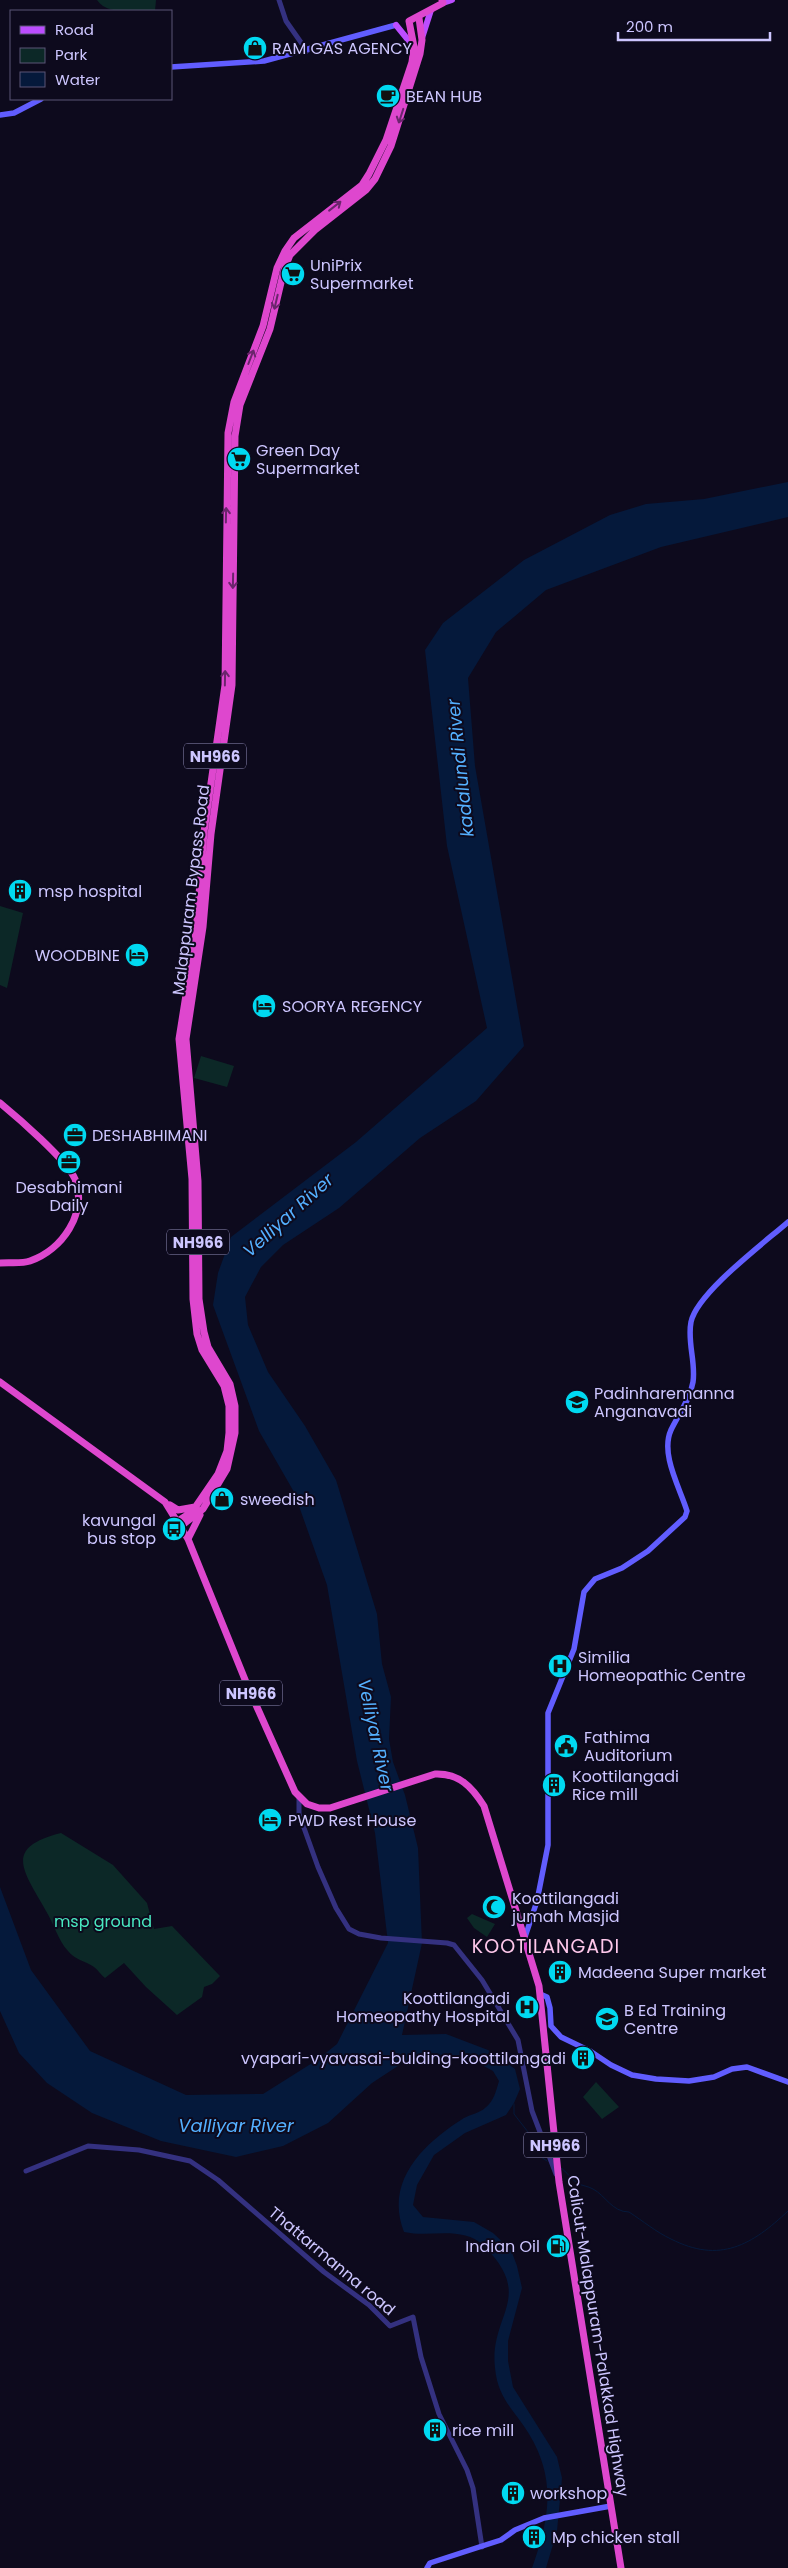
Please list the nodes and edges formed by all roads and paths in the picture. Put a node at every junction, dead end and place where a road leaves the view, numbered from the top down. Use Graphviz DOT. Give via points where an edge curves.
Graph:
graph roads {
  1 [pos="279,0"];
  2 [pos="452,0"];
  3 [pos="443,2"];
  4 [pos="431,10"];
  5 [pos="419,18"];
  6 [pos="409,21"];
  7 [pos="396,25"];
  8 [pos="422,40"];
  9 [pos="414,47"];
  10 [pos="307,51"];
  11 [pos="172,67"];
  12 [pos="39,100"];
  13 [pos="0,115"];
  14 [pos="0,1103"];
  15 [pos="788,1222"];
  16 [pos="0,1263"];
  17 [pos="0,1382"];
  18 [pos="165,1502"];
  19 [pos="200,1507"];
  20 [pos="180,1523"];
  21 [pos="188,1539"];
  22 [pos="299,1798"];
  23 [pos="526,1935"];
  24 [pos="540,1994"];
  25 [pos="788,2082"];
  26 [pos="26,2171"];
  27 [pos="559,2182"];
  28 [pos="611,2506"];
  29 [pos="482,2546"];
  30 [pos="426,2568"];
  31 [pos="621,2568"];
  1 -- 10 [label="street" via="286,21"];
  2 -- 3 [label="main road"];
  3 -- 4 [label="highway"];
  4 -- 5 [label="highway"];
  4 -- 8 [label="main road"];
  5 -- 6 [label="highway"];
  5 -- 8 [label="highway, Malappuram Bypass Road / NH966"];
  6 -- 7 [label="main road"];
  6 -- 9 [label="highway, Malappuram Bypass Road / NH966"];
  7 -- 9 [label="main road"];
  7 -- 10 [label="main road"];
  8 -- 19 [label="highway, Malappuram Bypass Road / NH966, one-way" via="402,116 375,179 290,255 270,329 240,405 236,436 232,686 186,1039 198,1180 199,1299 208,1347 230,1384 235,1406 233,1452 227,1469"];
  19 -- 9 [label="highway, Malappuram Bypass Road / NH966, one-way" via="222,1466 229,1433 228,1406 224,1386 202,1350 197,1334 193,1299 192,1179 179,1039 196,932 204,832 225,685 228,433 234,402 263,326 277,268 285,251 294,238 362,185 369,174 386,140"];
  10 -- 11 [label="main road" via="264,61"];
  12 -- 13 [label="main road" via="14,113"];
  14 -- 16 [label="highway" via="65,1165 75,1179 77,1200 72,1224 52,1250 28,1262"];
  15 -- 23 [label="main road" via="722,1281 695,1310 690,1332 693,1383 670,1432 668,1444 668,1456 687,1511 685,1517 648,1551 595,1580 584,1592 571,1658 548,1713 548,1845 537,1901"];
  17 -- 18 [label="highway"];
  18 -- 19 [label="highway" via="178,1510"];
  18 -- 20 [label="highway"];
  19 -- 20 [label="highway, Malappuram Bypass Road / NH966"];
  19 -- 21 [label="highway, NH966"];
  20 -- 21 [label="highway"];
  21 -- 22 [label="highway, NH966" via="248,1687"];
  22 -- 23 [label="highway, Calicut-Malappuram-Palakkad Highway / NH966" via="319,1808 445,1773 468,1784 477,1794 492,1825"];
  22 -- 27 [label="street" via="300,1814 318,1867 343,1922 359,1934 447,1943 458,1948 506,2018 518,2040 532,2111"];
  23 -- 24 [label="highway, Calicut-Malappuram-Palakkad Highway / NH966"];
  24 -- 25 [label="main road" via="547,1997 551,2026 561,2037 632,2074 656,2080 690,2081 747,2067"];
  24 -- 27 [label="highway, Calicut-Malappuram-Palakkad Highway / NH966"];
  26 -- 29 [label="street, Thattarmanna road" via="88,2146 139,2150 190,2161 218,2180 390,2326 413,2317 421,2357 439,2414 473,2488"];
  27 -- 28 [label="highway, Calicut-Malappuram-Palakkad Highway / NH966"];
  28 -- 29 [label="main road" via="544,2518"];
  28 -- 31 [label="highway, Calicut-Malappuram-Palakkad Highway / NH966"];
  29 -- 30 [label="main road" via="430,2563"];
}
